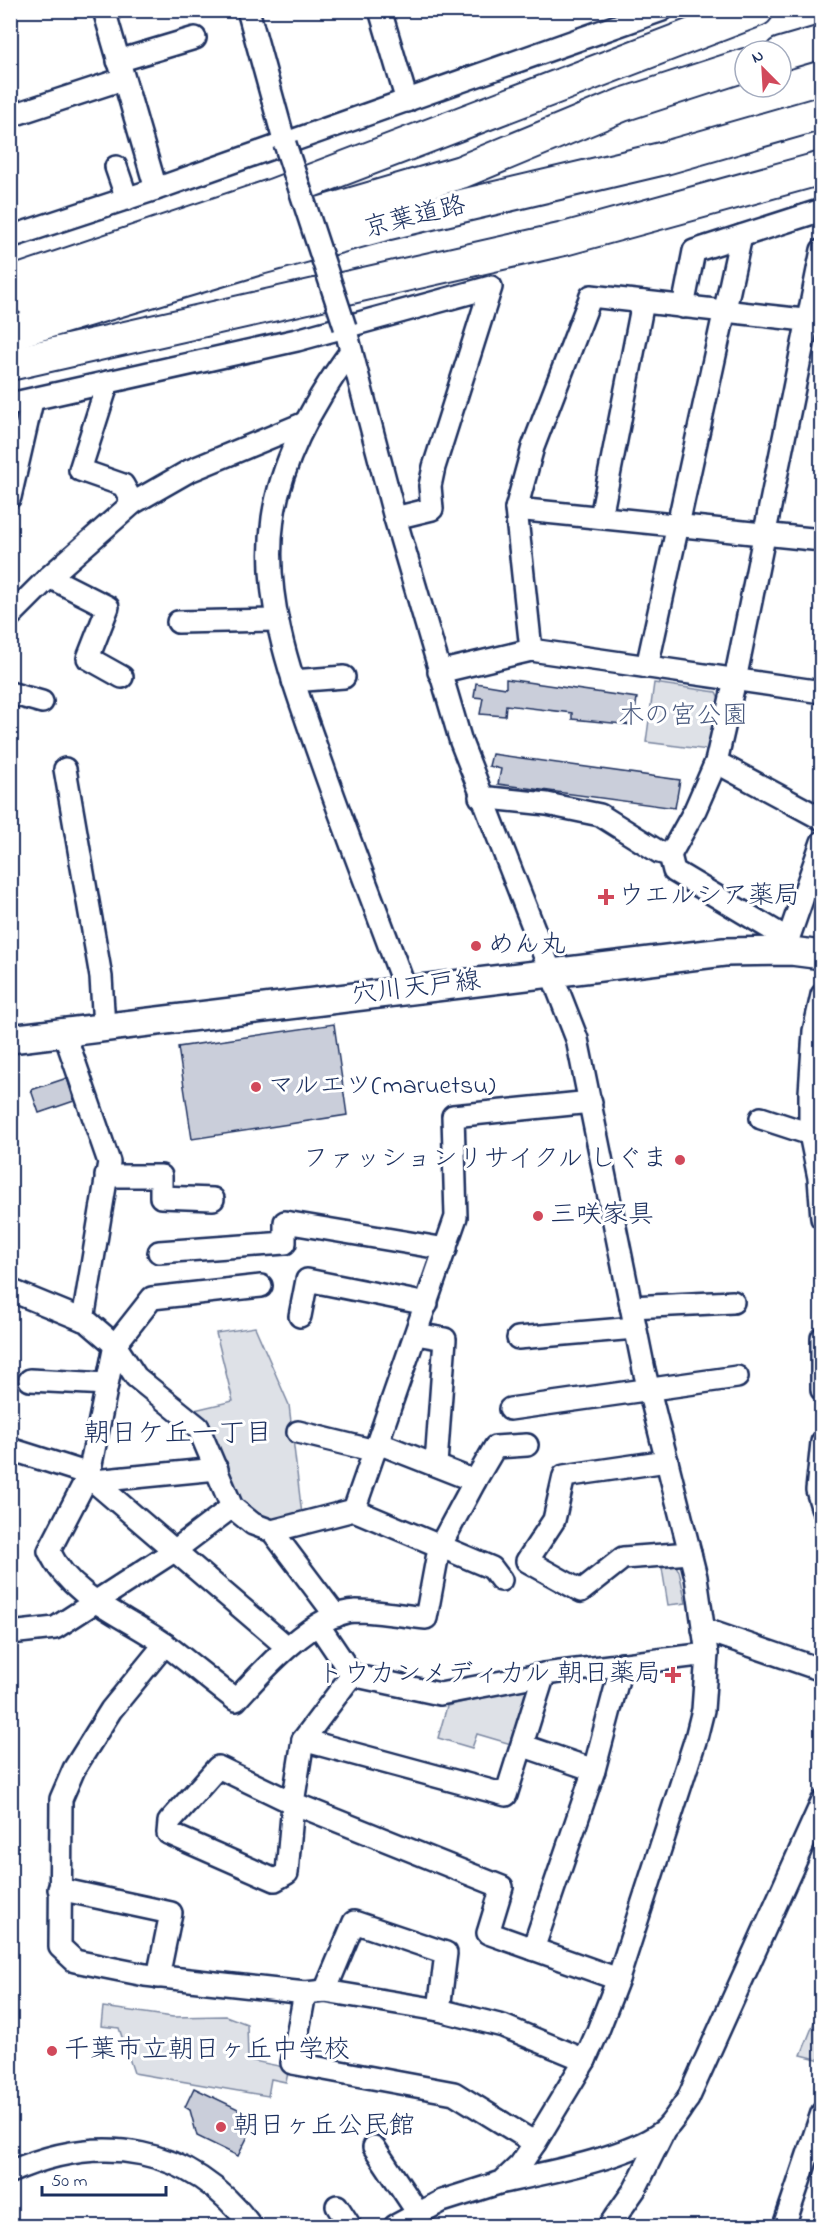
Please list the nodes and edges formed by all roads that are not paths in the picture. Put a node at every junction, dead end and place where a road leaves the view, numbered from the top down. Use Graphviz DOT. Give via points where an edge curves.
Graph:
graph roads {
  1 [pos="104,10"];
  2 [pos="248,10"];
  3 [pos="380,10"];
  4 [pos="662,10"];
  5 [pos="757,10"];
  6 [pos="195,38"];
  7 [pos="822,42"];
  8 [pos="793,50"];
  9 [pos="733,69"];
  10 [pos="121,70"];
  11 [pos="406,101"];
  12 [pos="822,113"];
  13 [pos="10,116"];
  14 [pos="285,144"];
  15 [pos="116,167"];
  16 [pos="822,168"];
  17 [pos="156,189"];
  18 [pos="127,199"];
  19 [pos="822,210"];
  20 [pos="741,236"];
  21 [pos="10,237"];
  22 [pos="822,250"];
  23 [pos="10,284"];
  24 [pos="644,302"];
  25 [pos="10,304"];
  26 [pos="683,307"];
  27 [pos="724,311"];
  28 [pos="814,321"];
  29 [pos="345,327"];
  30 [pos="10,333"];
  31 [pos="351,351"];
  32 [pos="10,364"];
  33 [pos="108,382"];
  34 [pos="32,401"];
  35 [pos="10,404"];
  36 [pos="305,423"];
  37 [pos="10,497"];
  38 [pos="132,503"];
  39 [pos="516,509"];
  40 [pos="601,517"];
  41 [pos="395,518"];
  42 [pos="678,525"];
  43 [pos="765,534"];
  44 [pos="822,540"];
  45 [pos="49,577"];
  46 [pos="10,616"];
  47 [pos="276,620"];
  48 [pos="178,622"];
  49 [pos="531,650"];
  50 [pos="647,667"];
  51 [pos="439,672"];
  52 [pos="122,677"];
  53 [pos="344,677"];
  54 [pos="735,680"];
  55 [pos="293,681"];
  56 [pos="822,692"];
  57 [pos="10,693"];
  58 [pos="42,702"];
  59 [pos="716,762"];
  60 [pos="65,769"];
  61 [pos="480,797"];
  62 [pos="822,819"];
  63 [pos="822,842"];
  64 [pos="670,855"];
  65 [pos="786,945"];
  66 [pos="822,955"];
  67 [pos="549,973"];
  68 [pos="406,991"];
  69 [pos="822,995"];
  70 [pos="104,1027"];
  71 [pos="64,1032"];
  72 [pos="10,1039"];
  73 [pos="591,1102"];
  74 [pos="761,1118"];
  75 [pos="810,1134"];
  76 [pos="106,1176"];
  77 [pos="820,1178"];
  78 [pos="213,1200"];
  79 [pos="822,1218"];
  80 [pos="446,1249"];
  81 [pos="159,1252"];
  82 [pos="261,1286"];
  83 [pos="10,1290"];
  84 [pos="734,1302"];
  85 [pos="427,1304"];
  86 [pos="632,1307"];
  87 [pos="300,1316"];
  88 [pos="83,1320"];
  89 [pos="635,1328"];
  90 [pos="416,1334"];
  91 [pos="518,1338"];
  92 [pos="822,1338"];
  93 [pos="115,1345"];
  94 [pos="737,1377"];
  95 [pos="30,1380"];
  96 [pos="107,1384"];
  97 [pos="649,1390"];
  98 [pos="822,1390"];
  99 [pos="510,1409"];
  100 [pos="298,1432"];
  101 [pos="822,1442"];
  102 [pos="527,1445"];
  103 [pos="376,1447"];
  104 [pos="10,1449"];
  105 [pos="667,1461"];
  106 [pos="436,1464"];
  107 [pos="217,1469"];
  108 [pos="92,1478"];
  109 [pos="475,1481"];
  110 [pos="232,1507"];
  111 [pos="822,1507"];
  112 [pos="354,1510"];
  113 [pos="272,1531"];
  114 [pos="439,1548"];
  115 [pos="174,1551"];
  116 [pos="690,1553"];
  117 [pos="501,1580"];
  118 [pos="95,1602"];
  119 [pos="328,1621"];
  120 [pos="703,1629"];
  121 [pos="10,1632"];
  122 [pos="165,1644"];
  123 [pos="287,1647"];
  124 [pos="707,1654"];
  125 [pos="622,1664"];
  126 [pos="822,1670"];
  127 [pos="544,1674"];
  128 [pos="352,1675"];
  129 [pos="303,1740"];
  130 [pos="524,1746"];
  131 [pos="594,1770"];
  132 [pos="822,1802"];
  133 [pos="293,1803"];
  134 [pos="59,1889"];
  135 [pos="533,1949"];
  136 [pos="158,1977"];
  137 [pos="618,1979"];
  138 [pos="315,1992"];
  139 [pos="439,2010"];
  140 [pos="585,2060"];
  141 [pos="822,2113"];
  142 [pos="664,2131"];
  143 [pos="535,2143"];
  144 [pos="374,2147"];
  145 [pos="816,2149"];
  146 [pos="10,2172"];
  147 [pos="502,2182"];
  148 [pos="337,2206"];
  149 [pos="418,2213"];
  150 [pos="250,2226"];
  151 [pos="350,2226"];
  152 [pos="395,2226"];
  153 [pos="609,2226"];
  154 [pos="784,2226"];
  1 -- 10 [label="street"];
  2 -- 14 [label="street"];
  3 -- 11 [label="street"];
  4 -- 11 [label="street"];
  5 -- 23 [label="highway" via="274,195"];
  6 -- 10 [label="street"];
  7 -- 8 [label="highway"];
  9 -- 25 [label="highway, 京葉道路" via="622,105 460,172"];
  10 -- 13 [label="street"];
  10 -- 17 [label="street"];
  11 -- 14 [label="street"];
  12 -- 30 [label="highway, 京葉道路" via="665,158 385,224"];
  14 -- 17 [label="street"];
  14 -- 29 [label="street, bridge"];
  15 -- 18 [label="street"];
  16 -- 32 [label="highway" via="564,239"];
  17 -- 18 [label="street"];
  18 -- 21 [label="street"];
  19 -- 20 [label="street"];
  20 -- 26 [label="street" via="694,251"];
  20 -- 27 [label="street"];
  22 -- 28 [label="street"];
  24 -- 26 [label="street"];
  24 -- 39 [label="street" via="591,297 533,447"];
  24 -- 40 [label="street"];
  26 -- 27 [label="street"];
  27 -- 28 [label="street"];
  27 -- 42 [label="street"];
  28 -- 43 [label="street"];
  29 -- 31 [label="street"];
  29 -- 33 [label="street"];
  29 -- 41 [label="street" via="491,287 434,467 430,486 432,509"];
  31 -- 36 [label="street"];
  31 -- 41 [label="street"];
  33 -- 34 [label="street"];
  33 -- 38 [label="street" via="80,470 123,485"];
  34 -- 35 [label="street"];
  34 -- 37 [label="street"];
  36 -- 38 [label="street" via="189,471"];
  36 -- 47 [label="street" via="277,496 273,521"];
  38 -- 45 [label="street"];
  39 -- 40 [label="street"];
  39 -- 49 [label="street"];
  40 -- 42 [label="street"];
  41 -- 51 [label="street"];
  42 -- 43 [label="street"];
  42 -- 50 [label="street"];
  43 -- 44 [label="street"];
  43 -- 54 [label="street"];
  45 -- 46 [label="street"];
  45 -- 52 [label="street" via="108,607 88,658"];
  47 -- 48 [label="street"];
  47 -- 55 [label="street"];
  49 -- 50 [label="street"];
  49 -- 51 [label="street"];
  50 -- 54 [label="street"];
  51 -- 61 [label="street"];
  53 -- 55 [label="street"];
  54 -- 56 [label="street"];
  54 -- 59 [label="street"];
  55 -- 68 [label="street"];
  57 -- 58 [label="street"];
  59 -- 62 [label="street"];
  59 -- 64 [label="street"];
  60 -- 70 [label="street" via="101,977"];
  61 -- 64 [label="street" via="547,804 600,815"];
  61 -- 67 [label="street"];
  63 -- 65 [label="street"];
  64 -- 65 [label="street" via="674,871"];
  65 -- 66 [label="main road, 穴川天戸線"];
  65 -- 67 [label="main road, 穴川天戸線"];
  67 -- 68 [label="main road, 穴川天戸線"];
  67 -- 73 [label="street" via="577,1039"];
  68 -- 70 [label="main road, 穴川天戸線"];
  69 -- 75 [label="street" via="814,1031"];
  70 -- 71 [label="main road, 穴川天戸線"];
  71 -- 72 [label="main road, 穴川天戸線"];
  71 -- 76 [label="street" via="109,1162"];
  73 -- 80 [label="street" via="453,1116 456,1217"];
  73 -- 86 [label="street"];
  74 -- 75 [label="street"];
  75 -- 77 [label="street"];
  76 -- 78 [label="street" via="161,1176 161,1197"];
  76 -- 88 [label="street"];
  77 -- 79 [label="street"];
  80 -- 81 [label="street" via="285,1222 285,1243"];
  80 -- 85 [label="street"];
  82 -- 93 [label="street" via="152,1298"];
  83 -- 88 [label="street"];
  84 -- 86 [label="street"];
  85 -- 87 [label="street" via="307,1280"];
  85 -- 90 [label="street"];
  86 -- 89 [label="street"];
  88 -- 93 [label="street"];
  89 -- 91 [label="street"];
  89 -- 97 [label="street"];
  90 -- 103 [label="street"];
  90 -- 106 [label="street" via="446,1338"];
  92 -- 98 [label="street"];
  93 -- 96 [label="street"];
  93 -- 107 [label="street" via="136,1377 198,1427"];
  94 -- 97 [label="street"];
  95 -- 96 [label="street"];
  96 -- 108 [label="street"];
  97 -- 99 [label="street"];
  97 -- 105 [label="street"];
  100 -- 103 [label="street"];
  101 -- 111 [label="street" via="817,1490"];
  102 -- 109 [label="street" via="495,1447"];
  103 -- 106 [label="street"];
  103 -- 112 [label="street"];
  104 -- 108 [label="street"];
  105 -- 116 [label="street"];
  105 -- 116 [label="street" via="564,1476 554,1520 527,1562 581,1591 623,1558"];
  106 -- 109 [label="street"];
  107 -- 108 [label="street"];
  107 -- 110 [label="street"];
  108 -- 115 [label="street"];
  108 -- 118 [label="street" via="49,1551 58,1570"];
  109 -- 114 [label="street"];
  110 -- 113 [label="street" via="253,1524"];
  110 -- 115 [label="street"];
  112 -- 113 [label="street"];
  112 -- 114 [label="street"];
  113 -- 119 [label="street"];
  114 -- 117 [label="street" via="492,1568"];
  114 -- 119 [label="street" via="426,1618 355,1611"];
  115 -- 118 [label="street"];
  115 -- 123 [label="street"];
  116 -- 120 [label="street"];
  118 -- 121 [label="street" via="55,1628"];
  118 -- 122 [label="street"];
  119 -- 123 [label="street"];
  119 -- 128 [label="street"];
  120 -- 124 [label="street"];
  120 -- 126 [label="street"];
  122 -- 123 [label="street" via="236,1700"];
  122 -- 134 [label="street" via="111,1710 74,1769 62,1799"];
  124 -- 125 [label="street"];
  124 -- 137 [label="street" via="703,1710 696,1738"];
  125 -- 127 [label="street"];
  125 -- 131 [label="street"];
  127 -- 128 [label="street" via="440,1694"];
  127 -- 130 [label="street"];
  128 -- 129 [label="street"];
  129 -- 130 [label="street" via="506,1795"];
  129 -- 133 [label="street"];
  130 -- 131 [label="street"];
  131 -- 135 [label="street"];
  132 -- 142 [label="street" via="688,2099"];
  133 -- 133 [label="street" via="287,1873 275,1880 168,1833 169,1822 218,1767"];
  133 -- 135 [label="street" via="502,1887 488,1933"];
  134 -- 136 [label="street" via="60,1947 75,1961"];
  134 -- 136 [label="street" via="171,1913"];
  135 -- 137 [label="street"];
  136 -- 138 [label="street"];
  137 -- 140 [label="street"];
  138 -- 139 [label="street"];
  138 -- 139 [label="street" via="354,1922 446,1953"];
  138 -- 143 [label="street" via="292,2063 454,2093"];
  139 -- 140 [label="street" via="503,2026"];
  140 -- 143 [label="street"];
  141 -- 145 [label="street"];
  142 -- 147 [label="street" via="623,2150"];
  142 -- 153 [label="street" via="635,2189"];
  143 -- 147 [label="street"];
  144 -- 149 [label="street"];
  145 -- 154 [label="street"];
  146 -- 150 [label="street" via="50,2155 73,2151 98,2149 150,2156 203,2181 240,2212"];
  147 -- 149 [label="street"];
  148 -- 151 [label="street"];
  149 -- 152 [label="street"];
}
